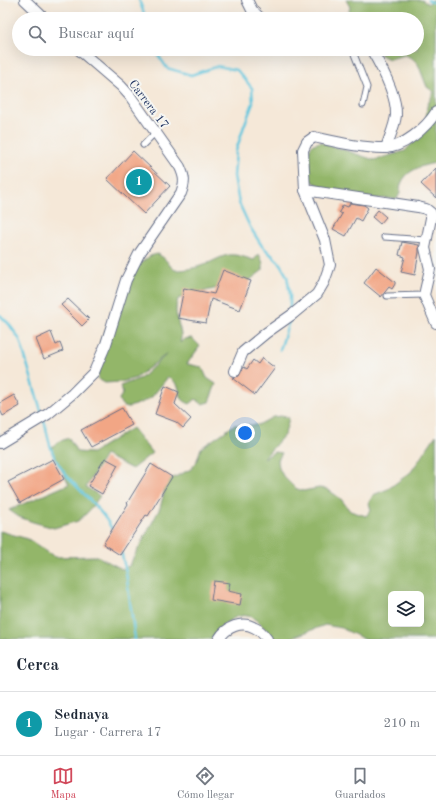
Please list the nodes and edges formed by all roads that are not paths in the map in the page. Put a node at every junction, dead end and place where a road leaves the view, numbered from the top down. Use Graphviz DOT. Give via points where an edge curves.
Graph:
graph roads {
  1 [pos="25,0"];
  2 [pos="247,0"];
  3 [pos="38,12"];
  4 [pos="254,12"];
  5 [pos="86,56"];
  6 [pos="355,56"];
  7 [pos="374,56"];
  8 [pos="362,105"];
  9 [pos="436,112"];
  10 [pos="155,133"];
  11 [pos="143,145"];
  12 [pos="386,148"];
  13 [pos="305,190"];
  14 [pos="384,237"];
  15 [pos="426,240"];
  16 [pos="424,295"];
  17 [pos="387,296"];
  18 [pos="436,323"];
  19 [pos="235,371"];
  20 [pos="0,442"];
  21 [pos="219,639"];
  22 [pos="267,639"];
  1 -- 3 [label="street"];
  2 -- 4 [label="street"];
  5 -- 10 [label="street, Carrera 17" via="130,96"];
  6 -- 8 [label="lane" via="367,87"];
  7 -- 12 [label="street" via="393,96 395,108 396,116"];
  9 -- 12 [label="street" via="416,134"];
  10 -- 11 [label="lane"];
  10 -- 20 [label="street, Carrera 17" via="180,167 185,177 184,185 139,254 126,280 106,344 94,372 48,414"];
  12 -- 13 [label="street" via="314,137 307,142 303,150"];
  13 -- 15 [label="street" via="426,209 431,218"];
  13 -- 19 [label="street" via="325,240 330,265 324,282 317,294 244,352"];
  14 -- 15 [label="lane"];
  15 -- 16 [label="street" via="425,248 430,269"];
  16 -- 17 [label="lane"];
  16 -- 18 [label="street"];
  21 -- 22 [label="street" via="228,629 243,624 255,628"];
}
